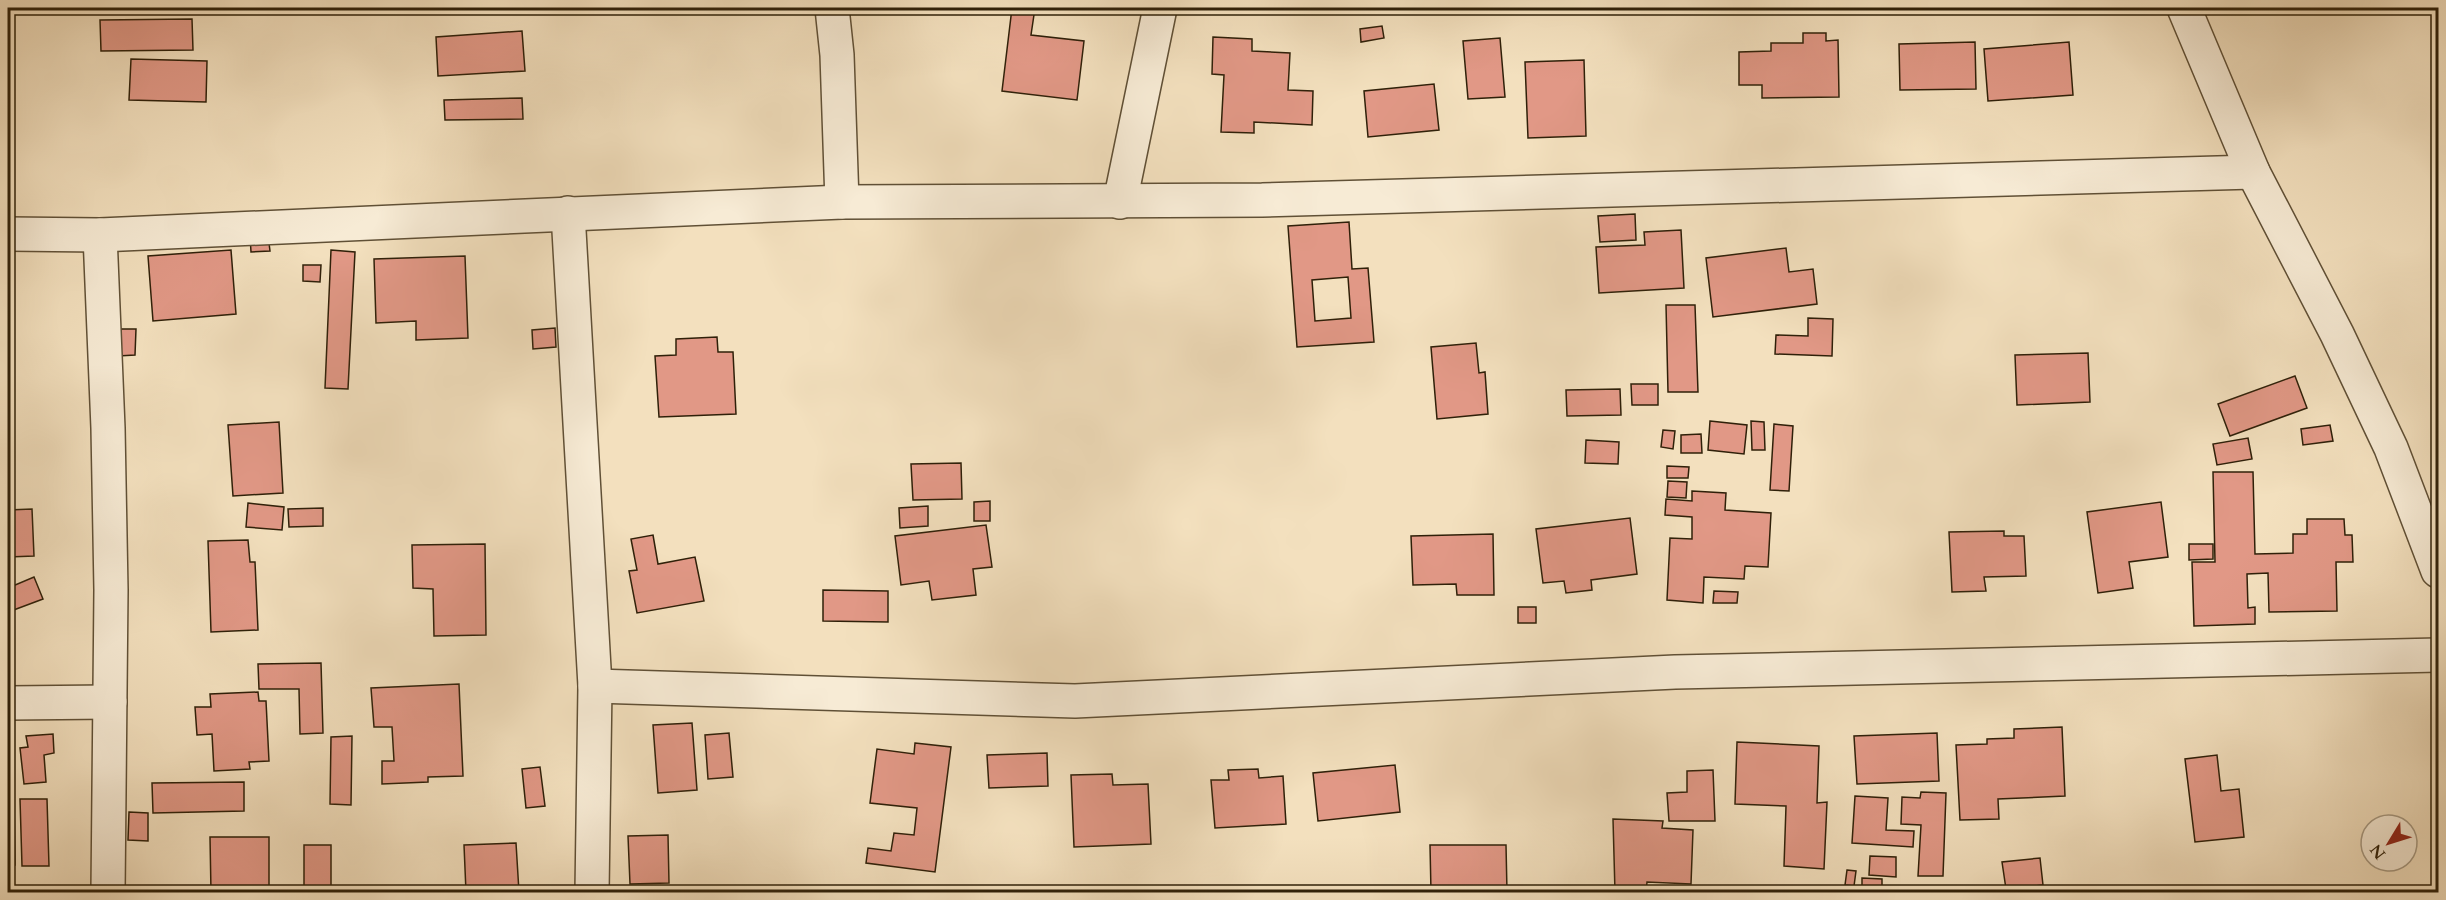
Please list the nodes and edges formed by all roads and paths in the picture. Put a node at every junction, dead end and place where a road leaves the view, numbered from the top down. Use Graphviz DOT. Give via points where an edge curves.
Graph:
graph roads {
  1 [pos="832,8"];
  2 [pos="1160,8"];
  3 [pos="2184,8"];
  4 [pos="2253,172"];
  5 [pos="842,202"];
  6 [pos="1120,202"];
  7 [pos="568,213"];
  8 [pos="8,234"];
  9 [pos="100,235"];
  10 [pos="2439,571"];
  11 [pos="2439,656"];
  12 [pos="595,686"];
  13 [pos="110,702"];
  14 [pos="8,703"];
  15 [pos="108,892"];
  16 [pos="592,892"];
  1 -- 5 [label="street"];
  2 -- 6 [label="street"];
  3 -- 4 [label="street"];
  4 -- 6 [label="street"];
  4 -- 10 [label="street" via="2386,438"];
  5 -- 6 [label="street"];
  5 -- 7 [label="street"];
  7 -- 9 [label="street"];
  7 -- 12 [label="street"];
  8 -- 9 [label="street"];
  9 -- 13 [label="street" via="108,428"];
  11 -- 12 [label="street" via="1675,672 1075,701"];
  12 -- 16 [label="street"];
  13 -- 14 [label="street"];
  13 -- 15 [label="street"];
}
